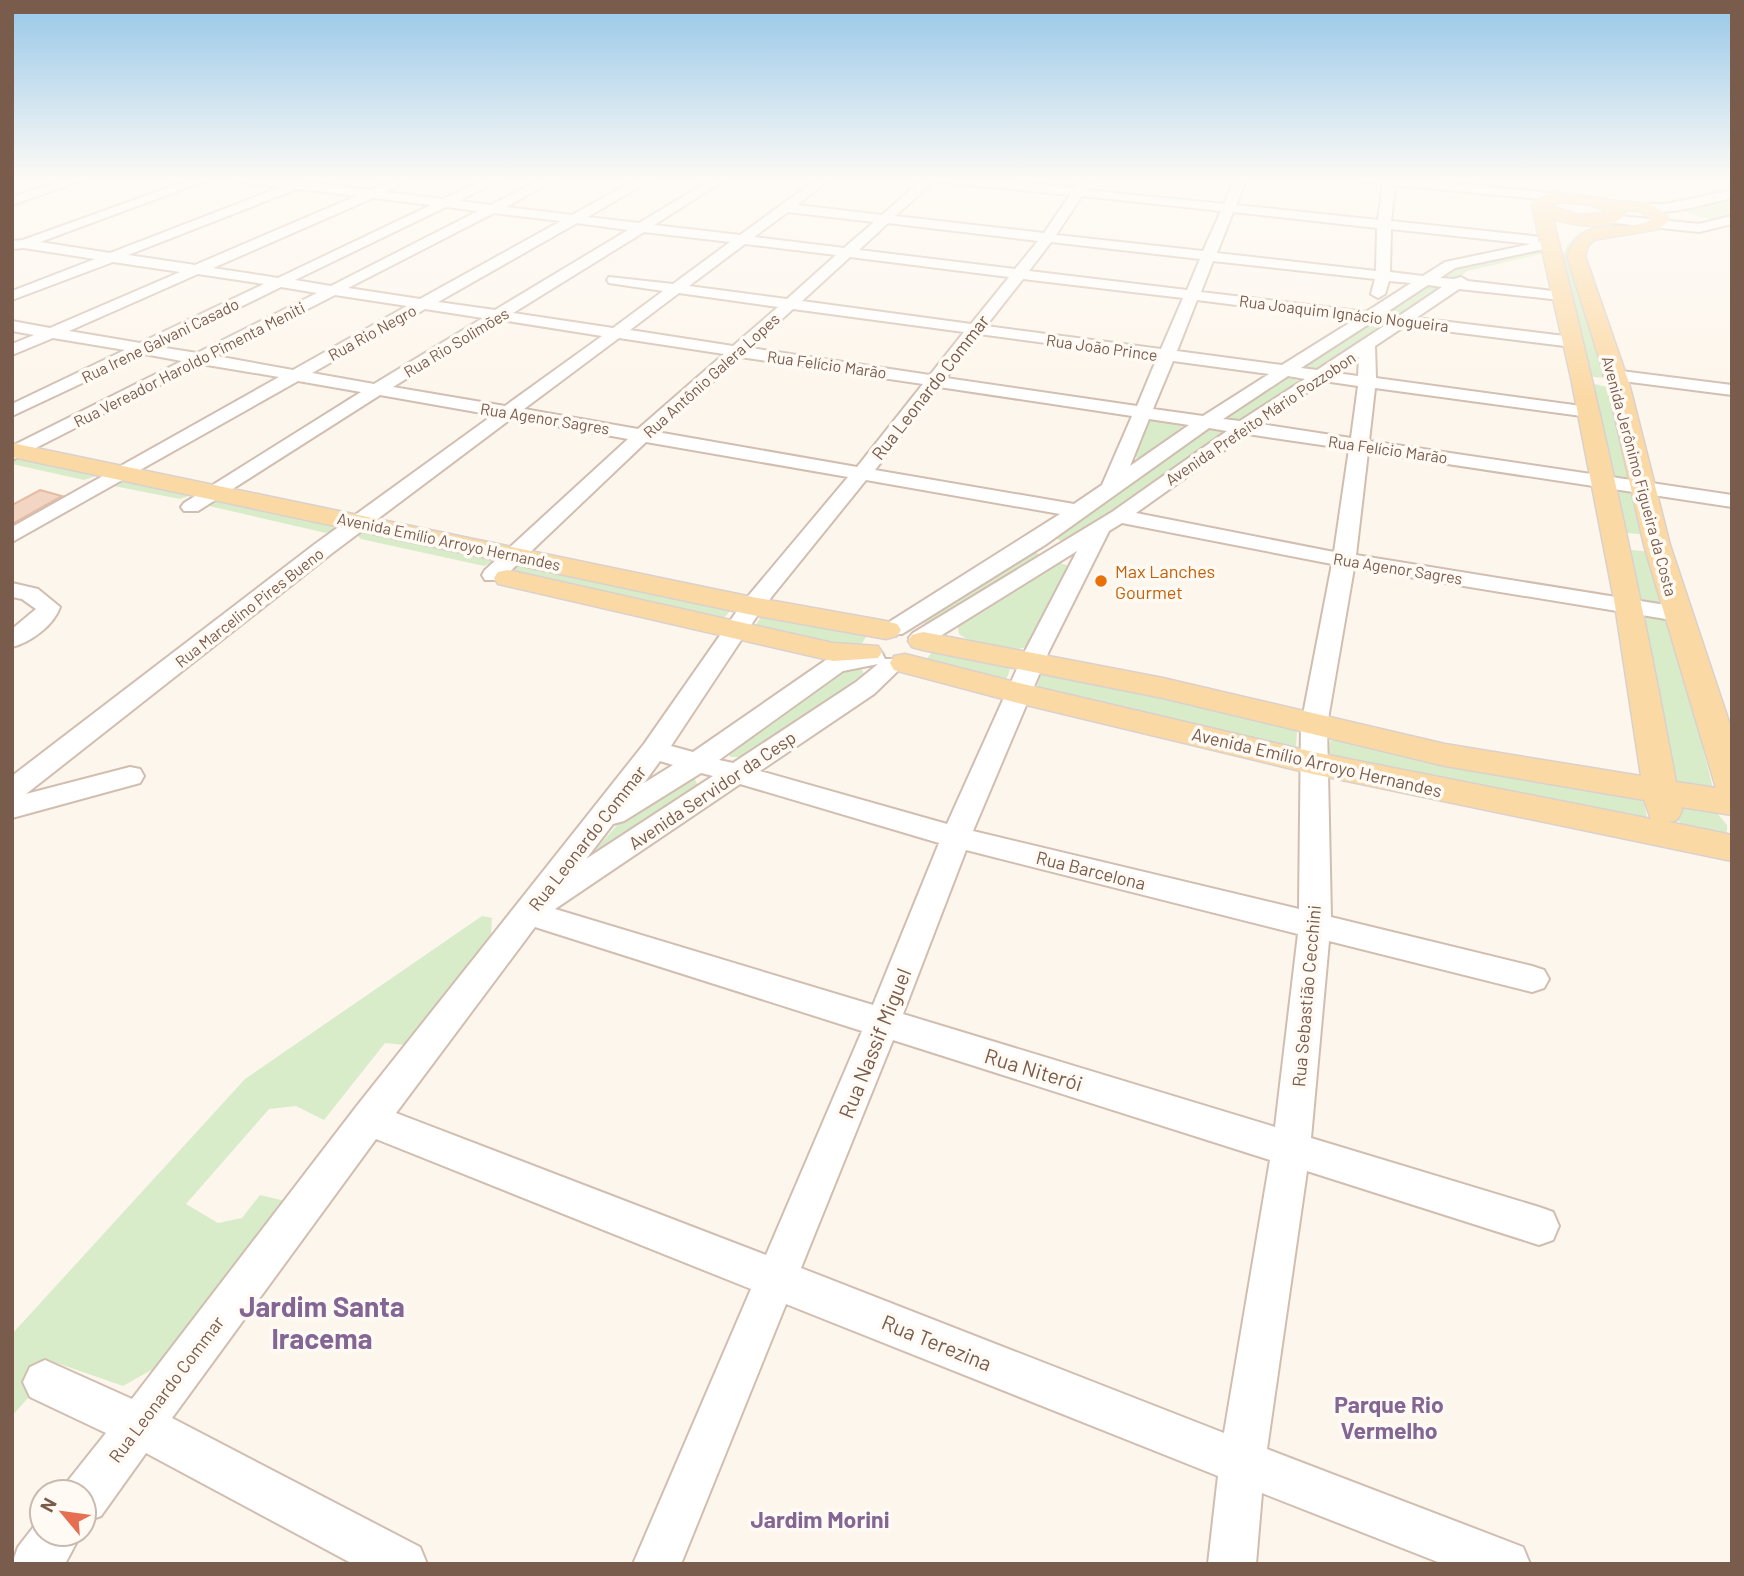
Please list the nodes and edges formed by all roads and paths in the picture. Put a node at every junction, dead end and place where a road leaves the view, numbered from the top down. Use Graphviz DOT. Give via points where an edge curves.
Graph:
graph roads {
  1 [pos="71,252"];
  2 [pos="126,252"];
  3 [pos="241,252"];
  4 [pos="344,252"];
  5 [pos="409,252"];
  6 [pos="517,252"];
  7 [pos="604,252"];
  8 [pos="728,252"];
  9 [pos="837,252"];
  10 [pos="1036,252"];
  11 [pos="1163,252"];
  12 [pos="1209,252"];
  13 [pos="1383,252"];
  14 [pos="1541,252"];
  15 [pos="1546,252"];
  16 [pos="1551,252"];
  17 [pos="1577,252"];
  18 [pos="849,253"];
  19 [pos="112,257"];
  20 [pos="1206,257"];
  21 [pos="199,270"];
  22 [pos="1019,273"];
  23 [pos="1383,276"];
  24 [pos="614,280"];
  25 [pos="1425,281"];
  26 [pos="281,282"];
  27 [pos="1456,284"];
  28 [pos="677,289"];
  29 [pos="334,290"];
  30 [pos="1192,295"];
  31 [pos="12,296"];
  32 [pos="1562,296"];
  33 [pos="424,304"];
  34 [pos="789,304"];
  35 [pos="502,314"];
  36 [pos="1404,321"];
  37 [pos="12,326"];
  38 [pos="975,329"];
  39 [pos="1369,331"];
  40 [pos="617,332"];
  41 [pos="51,333"];
  42 [pos="1573,342"];
  43 [pos="139,349"];
  44 [pos="12,350"];
  45 [pos="739,351"];
  46 [pos="1167,356"];
  47 [pos="196,359"];
  48 [pos="1284,373"];
  49 [pos="294,375"];
  50 [pos="1319,378"];
  51 [pos="1582,378"];
  52 [pos="1616,379"];
  53 [pos="935,380"];
  54 [pos="1367,384"];
  55 [pos="376,390"];
  56 [pos="1732,390"];
  57 [pos="1144,410"];
  58 [pos="12,411"];
  59 [pos="1589,412"];
  60 [pos="509,413"];
  61 [pos="1207,422"];
  62 [pos="1243,428"];
  63 [pos="643,435"];
  64 [pos="1359,444"];
  65 [pos="14,456"];
  66 [pos="121,472"];
  67 [pos="862,473"];
  68 [pos="1602,480"];
  69 [pos="1112,486"];
  70 [pos="97,487"];
  71 [pos="1642,487"];
  72 [pos="203,500"];
  73 [pos="1732,500"];
  74 [pos="350,530"];
  75 [pos="1089,533"];
  76 [pos="12,536"];
  77 [pos="1037,540"];
  78 [pos="515,555"];
  79 [pos="1344,560"];
  80 [pos="493,575"];
  81 [pos="12,590"];
  82 [pos="1629,605"];
  83 [pos="1678,614"];
  84 [pos="744,617"];
  85 [pos="12,640"];
  86 [pos="895,647"];
  87 [pos="1025,678"];
  88 [pos="1314,724"];
  89 [pos="654,750"];
  90 [pos="1313,762"];
  91 [pos="696,763"];
  92 [pos="735,774"];
  93 [pos="130,776"];
  94 [pos="1732,785"];
  95 [pos="12,791"];
  96 [pos="1661,791"];
  97 [pos="1732,803"];
  98 [pos="12,808"];
  99 [pos="598,824"];
  100 [pos="1668,834"];
  101 [pos="956,837"];
  102 [pos="1732,848"];
  103 [pos="529,913"];
  104 [pos="1315,925"];
  105 [pos="1532,979"];
  106 [pos="883,1022"];
  107 [pos="369,1119"];
  108 [pos="1292,1150"];
  109 [pos="1539,1226"];
  110 [pos="777,1278"];
  111 [pos="45,1382"];
  112 [pos="139,1425"];
  113 [pos="1242,1464"];
  114 [pos="98,1480"];
  115 [pos="47,1548"];
  116 [pos="35,1564"];
  117 [pos="403,1564"];
  118 [pos="657,1564"];
  119 [pos="1232,1564"];
  120 [pos="1506,1564"];
  1 -- 19 [label="street, Rua Felício Marão"];
  2 -- 19 [label="street"];
  3 -- 21 [label="street"];
  4 -- 26 [label="street, Rua Irene Galvani Casado"];
  5 -- 29 [label="street, Rua Vereador Haroldo Pimenta Meniti"];
  6 -- 33 [label="street, Rua Rio Negro"];
  7 -- 35 [label="street, Rua Rio Solimões"];
  8 -- 28 [label="street, Rua Marcelino Pires Bueno"];
  9 -- 18 [label="street, Rua Joaquim Ignácio Nogueira"];
  10 -- 22 [label="street, Rua Leonardo Commar"];
  11 -- 20 [label="street"];
  12 -- 20 [label="street"];
  13 -- 23 [label="street, Rua Sebastião Cecchini"];
  14 -- 25 [label="street, Avenida Prefeito Mário Pozzobon" via="1450,265"];
  15 -- 27 [label="street, Avenida Prefeito Mário Pozzobon" via="1475,272"];
  16 -- 32 [label="main road, Avenida Jerônimo Figueira da Costa"];
  17 -- 52 [label="main road, Avenida Jerônimo Figueira da Costa"];
  18 -- 22 [label="street, Rua Joaquim Ignácio Nogueira"];
  18 -- 34 [label="street, Rua Antônio Galera Lopes"];
  19 -- 21 [label="street, Rua Felício Marão"];
  19 -- 31 [label="street"];
  20 -- 23 [label="street"];
  20 -- 30 [label="street"];
  21 -- 26 [label="street, Rua Felício Marão"];
  21 -- 41 [label="street"];
  22 -- 30 [label="street, Rua Joaquim Ignácio Nogueira"];
  22 -- 38 [label="street, Rua Leonardo Commar"];
  23 -- 25 [label="street"];
  23 -- 39 [label="street, Rua Sebastião Cecchini"];
  24 -- 28 [label="street, Rua João Prince"];
  25 -- 27 [label="street"];
  25 -- 39 [label="street, Avenida Prefeito Mário Pozzobon"];
  26 -- 29 [label="street, Rua Felício Marão"];
  26 -- 43 [label="street, Rua Irene Galvani Casado"];
  27 -- 32 [label="street"];
  27 -- 36 [label="street, Avenida Prefeito Mário Pozzobon"];
  28 -- 34 [label="street, Rua João Prince"];
  28 -- 40 [label="street, Rua Marcelino Pires Bueno"];
  29 -- 33 [label="street, Rua Felício Marão"];
  29 -- 47 [label="street, Rua Vereador Haroldo Pimenta Meniti"];
  30 -- 39 [label="street, Rua Joaquim Ignácio Nogueira"];
  30 -- 46 [label="street"];
  32 -- 42 [label="main road, Avenida Jerônimo Figueira da Costa"];
  33 -- 35 [label="street, Rua Felício Marão"];
  33 -- 49 [label="street, Rua Rio Negro"];
  34 -- 38 [label="street, Rua João Prince"];
  34 -- 45 [label="street, Rua Antônio Galera Lopes"];
  35 -- 40 [label="street, Rua Felício Marão"];
  35 -- 55 [label="street, Rua Rio Solimões"];
  36 -- 39 [label="street, Avenida Prefeito Mário Pozzobon"];
  36 -- 39 [label="street, Rua Joaquim Ignácio Nogueira"];
  36 -- 42 [label="street, Rua Joaquim Ignácio Nogueira"];
  37 -- 41 [label="street, Rua Agenor Sagres"];
  38 -- 46 [label="street, Rua João Prince"];
  38 -- 53 [label="street, Rua Leonardo Commar"];
  39 -- 48 [label="street, Avenida Prefeito Mário Pozzobon"];
  39 -- 50 [label="street, Avenida Prefeito Mário Pozzobon"];
  39 -- 54 [label="street, Rua Sebastião Cecchini"];
  40 -- 45 [label="street, Rua Felício Marão"];
  40 -- 60 [label="street, Rua Marcelino Pires Bueno"];
  41 -- 43 [label="street, Rua Agenor Sagres"];
  41 -- 44 [label="street"];
  42 -- 51 [label="main road, Avenida Jerônimo Figueira da Costa"];
  43 -- 47 [label="street, Rua Agenor Sagres"];
  43 -- 58 [label="street, Rua Irene Galvani Casado"];
  45 -- 53 [label="street, Rua Felício Marão"];
  45 -- 63 [label="street, Rua Antônio Galera Lopes"];
  46 -- 48 [label="street, Rua João Prince"];
  46 -- 57 [label="street"];
  47 -- 49 [label="street, Rua Agenor Sagres"];
  47 -- 65 [label="street, Rua Vereador Haroldo Pimenta Meniti"];
  48 -- 50 [label="street, Rua João Prince"];
  48 -- 61 [label="street, Avenida Prefeito Mário Pozzobon"];
  49 -- 55 [label="street, Rua Agenor Sagres"];
  49 -- 66 [label="street, Rua Rio Negro"];
  50 -- 54 [label="street, Rua João Prince"];
  50 -- 62 [label="street, Avenida Prefeito Mário Pozzobon"];
  51 -- 52 [label="main road"];
  51 -- 59 [label="main road, Avenida Jerônimo Figueira da Costa"];
  52 -- 56 [label="street"];
  52 -- 71 [label="main road, Avenida Jerônimo Figueira da Costa"];
  53 -- 57 [label="street, Rua Felício Marão"];
  53 -- 67 [label="street, Rua Leonardo Commar"];
  54 -- 59 [label="street, Rua João Prince"];
  54 -- 64 [label="street, Rua Sebastião Cecchini"];
  55 -- 60 [label="street, Rua Agenor Sagres"];
  55 -- 72 [label="street, Rua Rio Solimões"];
  57 -- 61 [label="street, Rua Felício Marão"];
  57 -- 69 [label="street"];
  59 -- 68 [label="main road, Avenida Jerônimo Figueira da Costa"];
  60 -- 63 [label="street, Rua Agenor Sagres"];
  60 -- 74 [label="street, Rua Marcelino Pires Bueno"];
  61 -- 62 [label="street, Rua Felício Marão"];
  61 -- 69 [label="street, Avenida Prefeito Mário Pozzobon"];
  62 -- 64 [label="street, Rua Felício Marão"];
  62 -- 75 [label="street, Avenida Prefeito Mário Pozzobon"];
  63 -- 67 [label="street, Rua Agenor Sagres"];
  63 -- 78 [label="street, Rua Antônio Galera Lopes"];
  64 -- 68 [label="street, Rua Felício Marão"];
  64 -- 79 [label="street, Rua Sebastião Cecchini"];
  65 -- 66 [label="main road, Avenida Emílio Arroyo Hernandes"];
  65 -- 70 [label="main road, Avenida Emílio Arroyo Hernandes"];
  66 -- 70 [label="street, Rua Rio Negro"];
  66 -- 72 [label="main road, Avenida Emílio Arroyo Hernandes"];
  67 -- 75 [label="street, Rua Agenor Sagres"];
  67 -- 84 [label="street, Rua Leonardo Commar"];
  68 -- 71 [label="street, Rua Felício Marão"];
  68 -- 82 [label="main road, Avenida Jerônimo Figueira da Costa"];
  69 -- 75 [label="street, Avenida Prefeito Mário Pozzobon"];
  70 -- 72 [label="main road, Avenida Emílio Arroyo Hernandes"];
  70 -- 76 [label="street, Rua Rio Negro"];
  71 -- 73 [label="street, Rua Felício Marão"];
  71 -- 83 [label="main road, Avenida Jerônimo Figueira da Costa"];
  72 -- 74 [label="main road, Avenida Emílio Arroyo Hernandes"];
  74 -- 78 [label="main road, Avenida Emílio Arroyo Hernandes"];
  74 -- 80 [label="main road, Avenida Emílio Arroyo Hernandes"];
  74 -- 95 [label="street, Rua Marcelino Pires Bueno"];
  75 -- 77 [label="street"];
  75 -- 77 [label="street, Avenida Prefeito Mário Pozzobon"];
  75 -- 79 [label="street, Rua Agenor Sagres"];
  75 -- 86 [label="street, Avenida Prefeito Mário Pozzobon"];
  75 -- 87 [label="street, Rua Nassif Miguel"];
  77 -- 86 [label="street, Avenida Prefeito Mário Pozzobon"];
  78 -- 80 [label="street, Rua Antônio Galera Lopes"];
  78 -- 84 [label="main road, Avenida Emílio Arroyo Hernandes"];
  79 -- 82 [label="street, Rua Agenor Sagres"];
  79 -- 88 [label="street, Rua Sebastião Cecchini"];
  80 -- 84 [label="main road, Avenida Emílio Arroyo Hernandes"];
  81 -- 85 [label="street" via="30,594 48,607 44,616"];
  82 -- 83 [label="street, Rua Agenor Sagres"];
  82 -- 96 [label="main road, Avenida Jerônimo Figueira da Costa"];
  83 -- 94 [label="main road, Avenida Jerônimo Figueira da Costa"];
  84 -- 86 [label="main road, Avenida Emílio Arroyo Hernandes" via="833,652"];
  84 -- 89 [label="street, Rua Leonardo Commar"];
  86 -- 87 [label="main road, Avenida Emílio Arroyo Hernandes"];
  86 -- 91 [label="street, Avenida Servidor da Cesp" via="835,666"];
  86 -- 92 [label="street, Avenida Servidor da Cesp" via="879,677"];
  87 -- 88 [label="main road, Avenida Emílio Arroyo Hernandes" via="1163,688"];
  87 -- 90 [label="main road, Avenida Emílio Arroyo Hernandes"];
  87 -- 101 [label="street, Rua Nassif Miguel"];
  88 -- 90 [label="street, Rua Sebastião Cecchini"];
  88 -- 96 [label="main road, Avenida Emílio Arroyo Hernandes" via="1445,755"];
  89 -- 91 [label="street, Rua Barcelona"];
  89 -- 99 [label="street, Rua Leonardo Commar"];
  90 -- 100 [label="main road, Avenida Emílio Arroyo Hernandes"];
  90 -- 104 [label="street, Rua Sebastião Cecchini"];
  91 -- 92 [label="street, Rua Barcelona"];
  91 -- 99 [label="street, Avenida Servidor da Cesp"];
  92 -- 101 [label="street, Rua Barcelona"];
  92 -- 103 [label="street, Avenida Servidor da Cesp"];
  93 -- 98 [label="street"];
  96 -- 97 [label="main road, Avenida Emílio Arroyo Hernandes"];
  96 -- 100 [label="main road, Avenida Jerônimo Figueira da Costa"];
  99 -- 103 [label="street, Rua Leonardo Commar"];
  100 -- 102 [label="main road, Avenida Emílio Arroyo Hernandes"];
  101 -- 104 [label="street, Rua Barcelona"];
  101 -- 106 [label="street, Rua Nassif Miguel"];
  103 -- 106 [label="street, Rua Niterói"];
  103 -- 107 [label="street, Rua Leonardo Commar"];
  104 -- 105 [label="street, Rua Barcelona"];
  104 -- 108 [label="street, Rua Sebastião Cecchini"];
  106 -- 108 [label="street, Rua Niterói"];
  106 -- 110 [label="street, Rua Nassif Miguel"];
  107 -- 110 [label="street, Rua Terezina"];
  107 -- 112 [label="street, Rua Leonardo Commar"];
  108 -- 109 [label="street, Rua Niterói"];
  108 -- 113 [label="street, Rua Sebastião Cecchini"];
  110 -- 113 [label="street, Rua Terezina"];
  110 -- 118 [label="street, Rua Nassif Miguel"];
  111 -- 112 [label="street"];
  112 -- 114 [label="street, Rua Leonardo Commar"];
  112 -- 117 [label="street"];
  113 -- 119 [label="street, Rua Sebastião Cecchini"];
  113 -- 120 [label="street, Rua Terezina"];
  115 -- 116 [label="street"];
}
